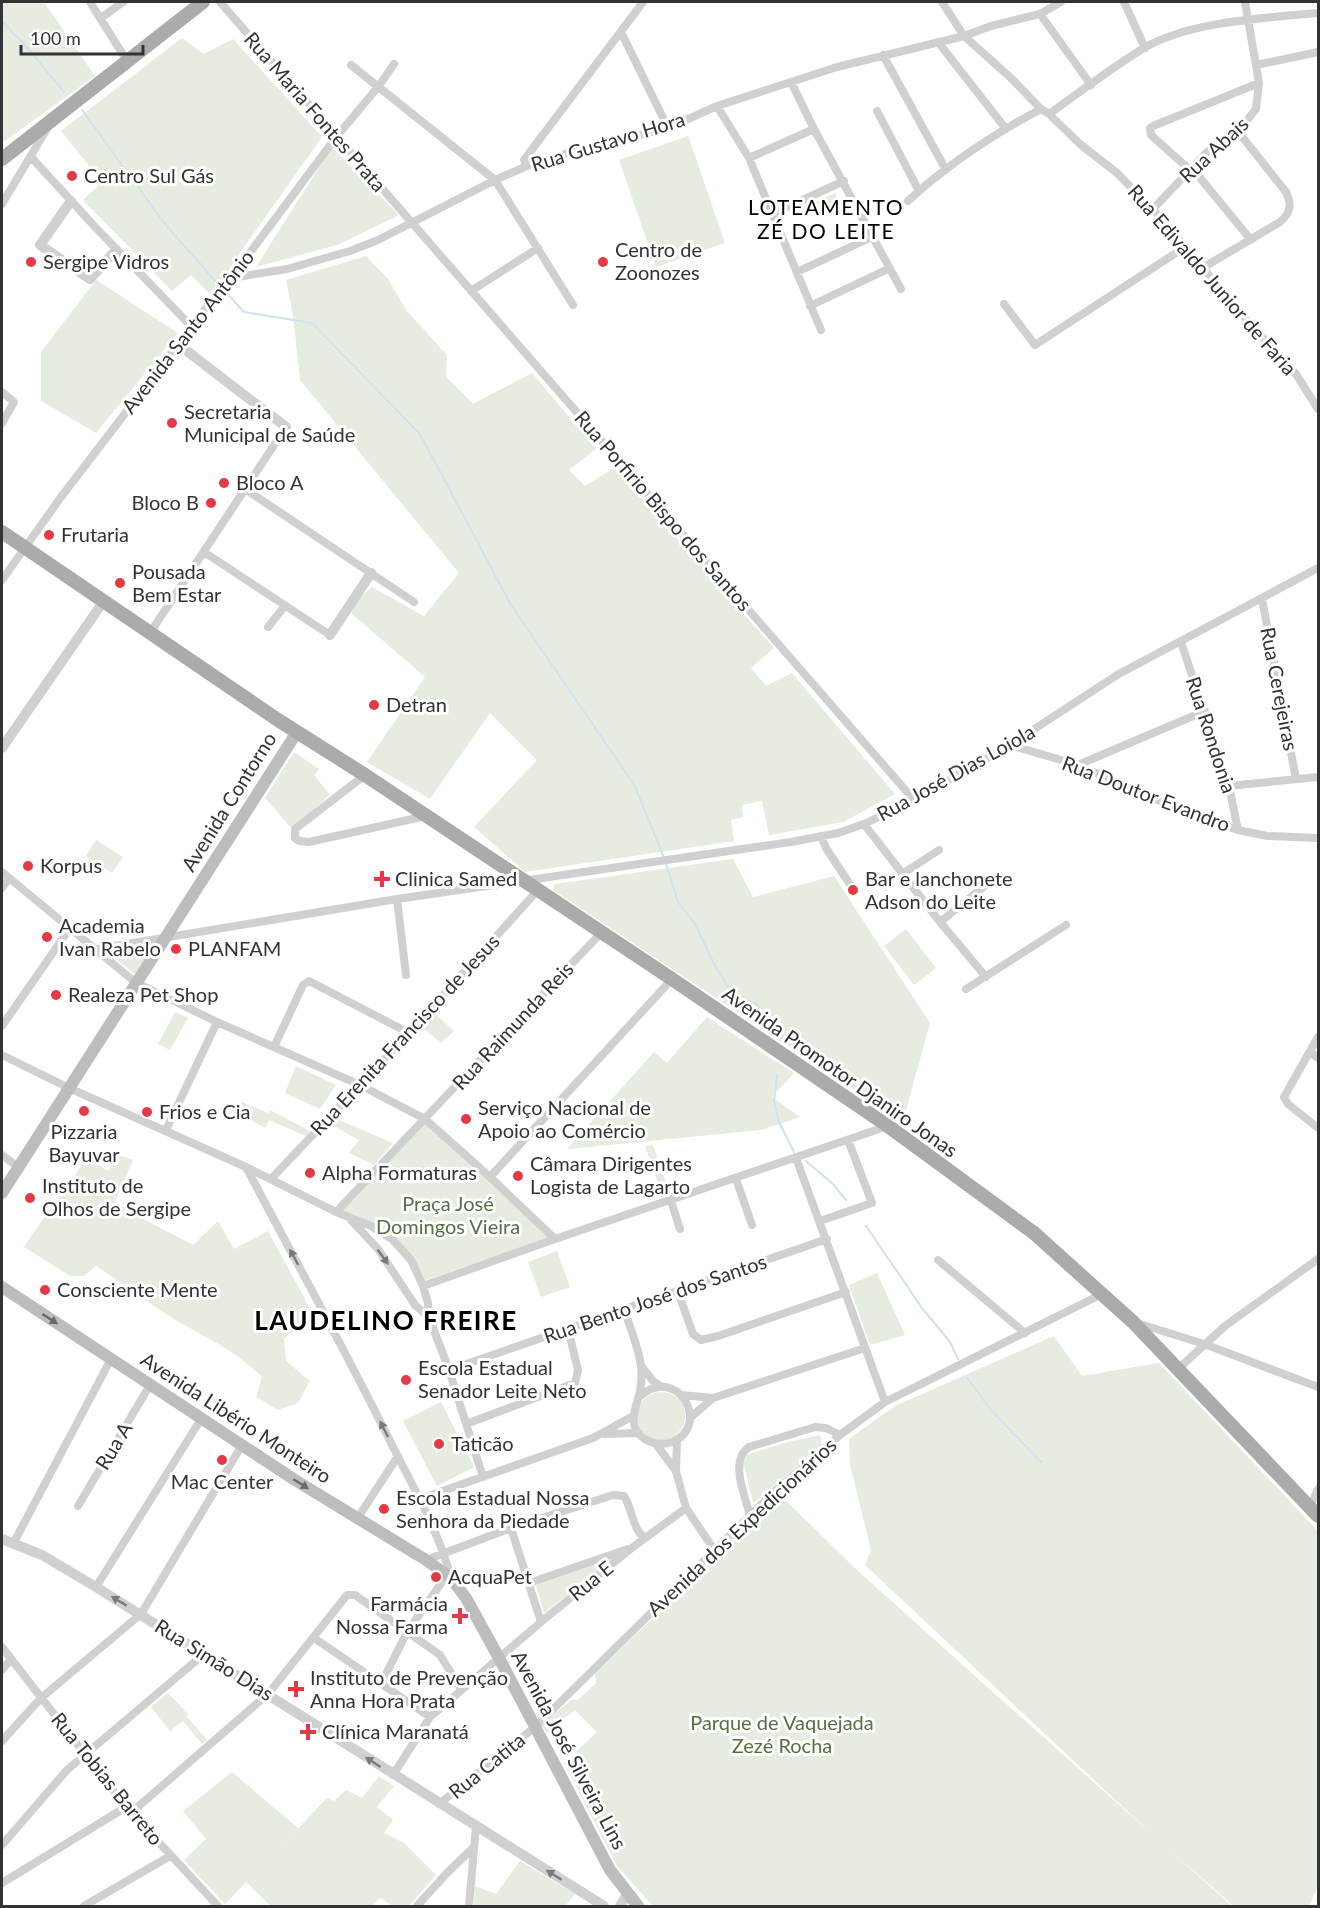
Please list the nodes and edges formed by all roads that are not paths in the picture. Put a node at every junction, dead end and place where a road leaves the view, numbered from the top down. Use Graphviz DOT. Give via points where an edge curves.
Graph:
graph roads {
  1 [pos="90,2"];
  2 [pos="123,2"];
  3 [pos="204,2"];
  4 [pos="220,2"];
  5 [pos="643,2"];
  6 [pos="942,2"];
  7 [pos="1061,2"];
  8 [pos="1124,2"];
  9 [pos="1245,2"];
  10 [pos="1318,13"];
  11 [pos="1040,14"];
  12 [pos="101,18"];
  13 [pos="1248,20"];
  14 [pos="621,32"];
  15 [pos="964,36"];
  16 [pos="938,42"];
  17 [pos="1144,48"];
  18 [pos="1318,52"];
  19 [pos="883,55"];
  20 [pos="127,61"];
  21 [pos="394,64"];
  22 [pos="351,65"];
  23 [pos="1256,65"];
  24 [pos="791,82"];
  25 [pos="1259,83"];
  26 [pos="1091,85"];
  27 [pos="378,87"];
  28 [pos="717,106"];
  29 [pos="877,111"];
  30 [pos="1045,112"];
  31 [pos="52,121"];
  32 [pos="668,128"];
  33 [pos="814,129"];
  34 [pos="1006,129"];
  35 [pos="1236,129"];
  36 [pos="337,136"];
  37 [pos="31,157"];
  38 [pos="749,158"];
  39 [pos="2,159"];
  40 [pos="527,166"];
  41 [pos="1191,169"];
  42 [pos="946,170"];
  43 [pos="495,180"];
  44 [pos="844,181"];
  45 [pos="919,191"];
  46 [pos="71,201"];
  47 [pos="908,201"];
  48 [pos="2,204"];
  49 [pos="1153,209"];
  50 [pos="774,213"];
  51 [pos="411,223"];
  52 [pos="874,236"];
  53 [pos="1251,240"];
  54 [pos="1185,247"];
  55 [pos="538,248"];
  56 [pos="116,250"];
  57 [pos="1204,267"];
  58 [pos="890,268"];
  59 [pos="797,272"];
  60 [pos="231,278"];
  61 [pos="901,289"];
  62 [pos="471,291"];
  63 [pos="1004,304"];
  64 [pos="573,305"];
  65 [pos="810,306"];
  66 [pos="192,327"];
  67 [pos="821,330"];
  68 [pos="179,345"];
  69 [pos="2,392"];
  70 [pos="1318,409"];
  71 [pos="2,423"];
  72 [pos="286,427"];
  73 [pos="245,489"];
  74 [pos="2,532"];
  75 [pos="24,549"];
  76 [pos="204,552"];
  77 [pos="1318,568"];
  78 [pos="371,573"];
  79 [pos="2,580"];
  80 [pos="1262,599"];
  81 [pos="103,602"];
  82 [pos="414,602"];
  83 [pos="284,606"];
  84 [pos="268,627"];
  85 [pos="150,633"];
  86 [pos="330,635"];
  87 [pos="1181,642"];
  88 [pos="1205,711"];
  89 [pos="297,732"];
  90 [pos="1010,745"];
  91 [pos="2,748"];
  92 [pos="1078,765"];
  93 [pos="365,775"];
  94 [pos="1318,777"];
  95 [pos="1296,779"];
  96 [pos="1229,786"];
  97 [pos="914,800"];
  98 [pos="427,816"];
  99 [pos="864,824"];
  100 [pos="1238,830"];
  101 [pos="821,836"];
  102 [pos="1318,838"];
  103 [pos="939,850"];
  104 [pos="902,874"];
  105 [pos="5,875"];
  106 [pos="521,880"];
  107 [pos="849,883"];
  108 [pos="987,884"];
  109 [pos="2,888"];
  110 [pos="537,891"];
  111 [pos="397,899"];
  112 [pos="940,922"];
  113 [pos="1066,926"];
  114 [pos="70,928"];
  115 [pos="601,933"];
  116 [pos="166,937"];
  117 [pos="97,949"];
  118 [pos="406,975"];
  119 [pos="986,977"];
  120 [pos="672,979"];
  121 [pos="135,982"];
  122 [pos="966,989"];
  123 [pos="217,1022"];
  124 [pos="2,1026"];
  125 [pos="409,1033"];
  126 [pos="1318,1037"];
  127 [pos="274,1047"];
  128 [pos="1310,1052"];
  129 [pos="2,1055"];
  130 [pos="1318,1058"];
  131 [pos="360,1085"];
  132 [pos="69,1088"];
  133 [pos="425,1119"];
  134 [pos="888,1126"];
  135 [pos="1318,1128"];
  136 [pos="166,1130"];
  137 [pos="848,1140"];
  138 [pos="2,1155"];
  139 [pos="796,1158"];
  140 [pos="18,1167"];
  141 [pos="246,1167"];
  142 [pos="490,1177"];
  143 [pos="271,1179"];
  144 [pos="736,1179"];
  145 [pos="2,1193"];
  146 [pos="671,1201"];
  147 [pos="340,1213"];
  148 [pos="820,1221"];
  149 [pos="752,1225"];
  150 [pos="680,1229"];
  151 [pos="555,1239"];
  152 [pos="827,1239"];
  153 [pos="1318,1259"];
  154 [pos="938,1260"];
  155 [pos="423,1286"];
  156 [pos="2,1287"];
  157 [pos="678,1292"];
  158 [pos="846,1292"];
  159 [pos="1102,1294"];
  160 [pos="428,1303"];
  161 [pos="418,1308"];
  162 [pos="624,1310"];
  163 [pos="429,1317"];
  164 [pos="1133,1322"];
  165 [pos="568,1329"];
  166 [pos="1025,1334"];
  167 [pos="1204,1344"];
  168 [pos="865,1347"];
  169 [pos="111,1359"];
  170 [pos="642,1367"];
  171 [pos="1179,1368"];
  172 [pos="449,1370"];
  173 [pos="150,1385"];
  174 [pos="662,1387"];
  175 [pos="1318,1387"];
  176 [pos="682,1395"];
  177 [pos="638,1398"];
  178 [pos="713,1398"];
  179 [pos="885,1402"];
  180 [pos="633,1416"];
  181 [pos="690,1418"];
  182 [pos="201,1419"];
  183 [pos="466,1424"];
  184 [pos="639,1433"];
  185 [pos="604,1434"];
  186 [pos="840,1435"];
  187 [pos="677,1440"];
  188 [pos="656,1443"];
  189 [pos="242,1445"];
  190 [pos="398,1456"];
  191 [pos="675,1471"];
  192 [pos="483,1477"];
  193 [pos="1318,1489"];
  194 [pos="420,1499"];
  195 [pos="78,1506"];
  196 [pos="686,1508"];
  197 [pos="1315,1511"];
  198 [pos="750,1515"];
  199 [pos="357,1519"];
  200 [pos="511,1528"];
  201 [pos="645,1538"];
  202 [pos="2,1539"];
  203 [pos="13,1544"];
  204 [pos="633,1547"];
  205 [pos="714,1551"];
  206 [pos="444,1552"];
  207 [pos="426,1560"];
  208 [pos="449,1576"];
  209 [pos="529,1583"];
  210 [pos="96,1587"];
  211 [pos="141,1614"];
  212 [pos="541,1622"];
  213 [pos="407,1632"];
  214 [pos="314,1638"];
  215 [pos="2,1647"];
  216 [pos="204,1654"];
  217 [pos="11,1659"];
  218 [pos="499,1659"];
  219 [pos="2,1670"];
  220 [pos="381,1684"];
  221 [pos="461,1689"];
  222 [pos="268,1694"];
  223 [pos="41,1698"];
  224 [pos="430,1717"];
  225 [pos="536,1727"];
  226 [pos="2,1742"];
  227 [pos="86,1754"];
  228 [pos="393,1775"];
  229 [pos="440,1804"];
  230 [pos="129,1809"];
  231 [pos="476,1826"];
  232 [pos="2,1845"];
  233 [pos="473,1848"];
  234 [pos="170,1856"];
  235 [pos="2,1883"];
  236 [pos="628,1893"];
  237 [pos="84,1906"];
  238 [pos="216,1906"];
  239 [pos="417,1906"];
  240 [pos="469,1906"];
  241 [pos="604,1906"];
  242 [pos="620,1906"];
  243 [pos="638,1906"];
  1 -- 12 [label="street"];
  2 -- 12 [label="street"];
  3 -- 20 [label="main road"];
  4 -- 36 [label="street, Rua Maria Fontes Prata"];
  5 -- 14 [label="street"];
  6 -- 15 [label="street, Rua Edivaldo Junior de Faria"];
  7 -- 11 [label="street, Rua Gustavo Hora"];
  8 -- 17 [label="street"];
  9 -- 13 [label="street, Rua Abais"];
  10 -- 13 [label="street"];
  11 -- 15 [label="street, Rua Gustavo Hora"];
  11 -- 26 [label="street"];
  12 -- 20 [label="street"];
  13 -- 17 [label="street" via="1183,32"];
  13 -- 23 [label="street, Rua Abais"];
  14 -- 32 [label="street"];
  14 -- 40 [label="street" via="524,160"];
  15 -- 16 [label="street, Rua Gustavo Hora"];
  15 -- 30 [label="street, Rua Edivaldo Junior de Faria"];
  16 -- 19 [label="street, Rua Gustavo Hora"];
  16 -- 34 [label="street"];
  17 -- 26 [label="street"];
  18 -- 23 [label="street"];
  19 -- 24 [label="street, Rua Gustavo Hora"];
  19 -- 42 [label="street"];
  20 -- 31 [label="main road"];
  21 -- 27 [label="street, Avenida Santo Antônio"];
  22 -- 27 [label="street"];
  23 -- 25 [label="street, Rua Abais"];
  24 -- 28 [label="street, Rua Gustavo Hora"];
  24 -- 33 [label="street"];
  25 -- 35 [label="street, Rua Abais" via="1256,109"];
  25 -- 41 [label="street" via="1150,128 1151,135"];
  26 -- 30 [label="street"];
  27 -- 36 [label="street, Avenida Santo Antônio"];
  27 -- 43 [label="street"];
  28 -- 32 [label="street, Rua Gustavo Hora"];
  28 -- 38 [label="street"];
  29 -- 45 [label="street"];
  30 -- 34 [label="street"];
  30 -- 49 [label="street, Rua Edivaldo Junior de Faria"];
  31 -- 37 [label="street"];
  31 -- 39 [label="main road"];
  32 -- 40 [label="street, Rua Gustavo Hora"];
  33 -- 38 [label="street"];
  33 -- 44 [label="street"];
  34 -- 42 [label="street"];
  35 -- 41 [label="street, Rua Abais"];
  35 -- 53 [label="street" via="1290,201 1288,214"];
  36 -- 51 [label="street, Rua Maria Fontes Prata"];
  36 -- 60 [label="street, Avenida Santo Antônio"];
  37 -- 46 [label="street"];
  37 -- 48 [label="street"];
  38 -- 50 [label="street"];
  40 -- 43 [label="street, Rua Gustavo Hora"];
  41 -- 49 [label="street, Rua Abais"];
  41 -- 53 [label="street"];
  42 -- 45 [label="street"];
  43 -- 51 [label="street, Rua Gustavo Hora"];
  43 -- 55 [label="street"];
  44 -- 50 [label="street"];
  44 -- 52 [label="street"];
  45 -- 47 [label="street"];
  46 -- 56 [label="street"];
  46 -- 56 [label="street" via="40,245 90,279"];
  49 -- 54 [label="street, Rua Edivaldo Junior de Faria"];
  50 -- 59 [label="street"];
  51 -- 60 [label="street, Rua Gustavo Hora" via="320,261"];
  51 -- 62 [label="street, Rua Porfirio Bispo dos Santos"];
  52 -- 58 [label="street"];
  52 -- 59 [label="street"];
  53 -- 57 [label="street"];
  54 -- 57 [label="street, Rua Edivaldo Junior de Faria"];
  54 -- 63 [label="street" via="1035,345"];
  55 -- 62 [label="street"];
  55 -- 64 [label="street"];
  56 -- 66 [label="street"];
  57 -- 70 [label="street, Rua Edivaldo Junior de Faria" via="1296,374"];
  58 -- 61 [label="street"];
  58 -- 65 [label="street"];
  59 -- 65 [label="street"];
  60 -- 66 [label="street, Avenida Santo Antônio"];
  62 -- 97 [label="street, Rua Porfirio Bispo dos Santos"];
  65 -- 67 [label="street"];
  66 -- 68 [label="street, Avenida Santo Antônio"];
  68 -- 72 [label="street"];
  68 -- 75 [label="street, Avenida Santo Antônio"];
  69 -- 71 [label="street" via="14,402"];
  72 -- 73 [label="street"];
  73 -- 76 [label="street"];
  73 -- 78 [label="street"];
  74 -- 75 [label="main road, Avenida Contorno"];
  75 -- 79 [label="street, Avenida Santo Antônio"];
  75 -- 81 [label="main road, Avenida Contorno"];
  76 -- 83 [label="street"];
  76 -- 85 [label="street"];
  77 -- 80 [label="street, Rua José Dias Loiola"];
  78 -- 82 [label="street"];
  78 -- 86 [label="street"];
  80 -- 87 [label="street, Rua José Dias Loiola"];
  80 -- 95 [label="street, Rua Cerejeiras"];
  81 -- 85 [label="main road, Avenida Contorno"];
  81 -- 91 [label="street"];
  83 -- 84 [label="street"];
  83 -- 86 [label="street"];
  85 -- 89 [label="main road, Avenida Contorno"];
  87 -- 88 [label="street, Rua Rondonia"];
  87 -- 90 [label="street, Rua José Dias Loiola" via="1117,675"];
  88 -- 92 [label="street"];
  88 -- 96 [label="street, Rua Rondonia"];
  89 -- 93 [label="main road, Avenida Promotor Djaniro Jonas"];
  89 -- 116 [label="main road, Avenida Contorno"];
  90 -- 92 [label="street, Rua Doutor Evandro"];
  90 -- 97 [label="street, Rua José Dias Loiola"];
  92 -- 100 [label="street, Rua Doutor Evandro" via="1185,812"];
  93 -- 98 [label="main road, Avenida Promotor Djaniro Jonas"];
  93 -- 98 [label="street" via="295,829 295,838 309,842"];
  94 -- 95 [label="street"];
  95 -- 96 [label="street"];
  96 -- 100 [label="street, Rua Rondonia"];
  97 -- 99 [label="street, Rua José Dias Loiola"];
  98 -- 106 [label="main road, Avenida Promotor Djaniro Jonas"];
  99 -- 101 [label="street, Rua José Dias Loiola"];
  99 -- 104 [label="street"];
  100 -- 102 [label="street, Rua Doutor Evandro" via="1276,837"];
  101 -- 106 [label="street, Rua José Dias Loiola"];
  101 -- 107 [label="street"];
  103 -- 104 [label="street"];
  104 -- 112 [label="street"];
  105 -- 109 [label="street"];
  105 -- 114 [label="street"];
  106 -- 110 [label="main road, Avenida Promotor Djaniro Jonas"];
  106 -- 111 [label="street, Rua José Dias Loiola"];
  108 -- 112 [label="street"];
  110 -- 115 [label="main road, Avenida Promotor Djaniro Jonas"];
  110 -- 125 [label="street, Rua Erenita Francisco de Jesus"];
  111 -- 116 [label="street, Rua José Dias Loiola"];
  111 -- 118 [label="street"];
  112 -- 119 [label="street"];
  113 -- 119 [label="street"];
  114 -- 117 [label="street"];
  114 -- 124 [label="street"];
  115 -- 120 [label="main road, Avenida Promotor Djaniro Jonas"];
  115 -- 133 [label="street, Rua Raimunda Reis"];
  116 -- 117 [label="street, Rua José Dias Loiola"];
  116 -- 121 [label="main road, Avenida Contorno"];
  117 -- 121 [label="street"];
  119 -- 122 [label="street"];
  120 -- 134 [label="main road, Avenida Promotor Djaniro Jonas"];
  120 -- 142 [label="street"];
  121 -- 123 [label="street"];
  121 -- 132 [label="main road, Avenida Contorno"];
  123 -- 127 [label="street"];
  123 -- 136 [label="street"];
  125 -- 127 [label="street" via="309,981 303,985"];
  125 -- 131 [label="street, Rua Erenita Francisco de Jesus"];
  126 -- 128 [label="street"];
  127 -- 131 [label="street"];
  128 -- 130 [label="street"];
  128 -- 135 [label="street" via="1284,1098"];
  129 -- 132 [label="street"];
  131 -- 133 [label="street"];
  131 -- 143 [label="street, Rua Erenita Francisco de Jesus"];
  132 -- 136 [label="street"];
  132 -- 140 [label="main road, Avenida Contorno"];
  133 -- 142 [label="street"];
  133 -- 147 [label="street"];
  134 -- 137 [label="street"];
  134 -- 159 [label="main road, Avenida Promotor Djaniro Jonas" via="1034,1233"];
  136 -- 141 [label="street"];
  137 -- 139 [label="street"];
  137 -- 148 [label="street" via="872,1203"];
  138 -- 140 [label="street"];
  139 -- 144 [label="street"];
  139 -- 148 [label="street"];
  140 -- 145 [label="main road, Avenida Contorno"];
  141 -- 143 [label="street"];
  190 -- 141 [label="street, one-way"];
  142 -- 151 [label="street"];
  143 -- 147 [label="street"];
  144 -- 146 [label="street"];
  144 -- 149 [label="street"];
  146 -- 150 [label="street"];
  146 -- 151 [label="street"];
  147 -- 155 [label="street" via="380,1231 399,1246 411,1260"];
  147 -- 161 [label="street, one-way" via="370,1240"];
  148 -- 152 [label="street"];
  151 -- 155 [label="street"];
  152 -- 157 [label="street, Rua Bento José dos Santos"];
  152 -- 158 [label="street"];
  153 -- 167 [label="street"];
  154 -- 166 [label="street"];
  155 -- 160 [label="street"];
  156 -- 169 [label="main road, Avenida Libério Monteiro, one-way"];
  157 -- 158 [label="street" via="693,1334 701,1340"];
  157 -- 162 [label="street, Rua Bento José dos Santos"];
  158 -- 168 [label="street"];
  159 -- 164 [label="main road, Avenida Promotor Djaniro Jonas"];
  159 -- 166 [label="street, Avenida dos Expedicionários"];
  160 -- 161 [label="street"];
  160 -- 163 [label="street"];
  161 -- 163 [label="street"];
  162 -- 165 [label="street, Rua Bento José dos Santos"];
  162 -- 170 [label="street"];
  163 -- 172 [label="street"];
  164 -- 167 [label="street"];
  164 -- 171 [label="main road, Avenida Promotor Djaniro Jonas"];
  165 -- 172 [label="street, Rua Bento José dos Santos"];
  165 -- 183 [label="street" via="578,1370 575,1383"];
  166 -- 179 [label="street, Avenida dos Expedicionários"];
  167 -- 171 [label="street"];
  167 -- 175 [label="street"];
  168 -- 178 [label="street"];
  168 -- 179 [label="street"];
  169 -- 173 [label="main road, Avenida Libério Monteiro"];
  169 -- 203 [label="street"];
  170 -- 174 [label="street"];
  170 -- 177 [label="street"];
  171 -- 197 [label="main road, Avenida Promotor Djaniro Jonas"];
  172 -- 183 [label="street"];
  173 -- 182 [label="main road, Avenida Libério Monteiro"];
  173 -- 195 [label="street, Rua A"];
  174 -- 176 [label="street"];
  174 -- 177 [label="street"];
  176 -- 178 [label="street"];
  176 -- 181 [label="street"];
  177 -- 180 [label="street"];
  178 -- 181 [label="street"];
  179 -- 186 [label="street, Avenida dos Expedicionários"];
  180 -- 184 [label="street"];
  180 -- 185 [label="street"];
  181 -- 187 [label="street"];
  182 -- 189 [label="main road, Avenida Libério Monteiro"];
  182 -- 210 [label="street"];
  183 -- 192 [label="street"];
  184 -- 185 [label="street"];
  184 -- 188 [label="street"];
  185 -- 192 [label="street"];
  186 -- 198 [label="street, Avenida dos Expedicionários"];
  186 -- 198 [label="street" via="816,1427 744,1451 740,1475"];
  187 -- 188 [label="street"];
  187 -- 191 [label="street"];
  188 -- 191 [label="street"];
  189 -- 199 [label="main road, Avenida Libério Monteiro, one-way"];
  189 -- 211 [label="street"];
  190 -- 194 [label="street"];
  190 -- 199 [label="street"];
  191 -- 196 [label="street"];
  192 -- 194 [label="street"];
  193 -- 197 [label="street"];
  194 -- 206 [label="street"];
  196 -- 201 [label="street, Rua E"];
  196 -- 205 [label="street"];
  198 -- 205 [label="street, Avenida dos Expedicionários"];
  199 -- 207 [label="main road, Avenida Libério Monteiro"];
  200 -- 201 [label="street" via="619,1495 624,1496 636,1529"];
  200 -- 206 [label="street"];
  200 -- 209 [label="street"];
  201 -- 204 [label="street, Rua E"];
  202 -- 203 [label="street, Rua Simão Dias"];
  203 -- 210 [label="street, Rua Simão Dias" via="42,1555"];
  204 -- 209 [label="street"];
  204 -- 212 [label="street, Rua E"];
  205 -- 225 [label="street, Avenida dos Expedicionários"];
  206 -- 207 [label="street"];
  206 -- 208 [label="street"];
  207 -- 208 [label="main road, Avenida Libério Monteiro"];
  208 -- 213 [label="street"];
  208 -- 218 [label="main road, Avenida José Silveira Lins"];
  209 -- 212 [label="street"];
  211 -- 210 [label="street, Rua Simão Dias, one-way"];
  211 -- 216 [label="street, Rua Simão Dias"];
  211 -- 223 [label="street"];
  212 -- 218 [label="street, Rua E"];
  213 -- 214 [label="street" via="350,1594"];
  213 -- 220 [label="street"];
  213 -- 221 [label="street" via="440,1655"];
  214 -- 220 [label="street"];
  214 -- 222 [label="street"];
  215 -- 217 [label="street, Rua Tobias Barreto"];
  216 -- 222 [label="street, Rua Simão Dias"];
  216 -- 227 [label="street"];
  217 -- 219 [label="street"];
  217 -- 223 [label="street, Rua Tobias Barreto"];
  218 -- 221 [label="street, Rua E"];
  218 -- 225 [label="main road, Avenida José Silveira Lins"];
  220 -- 224 [label="street"];
  221 -- 224 [label="street, Rua E"];
  228 -- 222 [label="street, Rua Simão Dias, one-way"];
  222 -- 230 [label="street"];
  223 -- 226 [label="street"];
  223 -- 227 [label="street, Rua Tobias Barreto"];
  224 -- 228 [label="street, Rua E"];
  225 -- 229 [label="street, Rua Catita"];
  225 -- 236 [label="main road, Avenida José Silveira Lins" via="610,1870"];
  227 -- 230 [label="street, Rua Tobias Barreto"];
  227 -- 232 [label="street" via="39,1800"];
  228 -- 229 [label="street, Rua Simão Dias"];
  229 -- 231 [label="street, Rua Simão Dias"];
  230 -- 234 [label="street, Rua Tobias Barreto"];
  230 -- 235 [label="street"];
  231 -- 233 [label="street"];
  241 -- 231 [label="street, Rua Simão Dias, one-way"];
  233 -- 239 [label="street"];
  233 -- 240 [label="street"];
  234 -- 237 [label="street"];
  234 -- 238 [label="street, Rua Tobias Barreto"];
  236 -- 242 [label="street"];
  236 -- 243 [label="main road, Avenida José Silveira Lins"];
}
